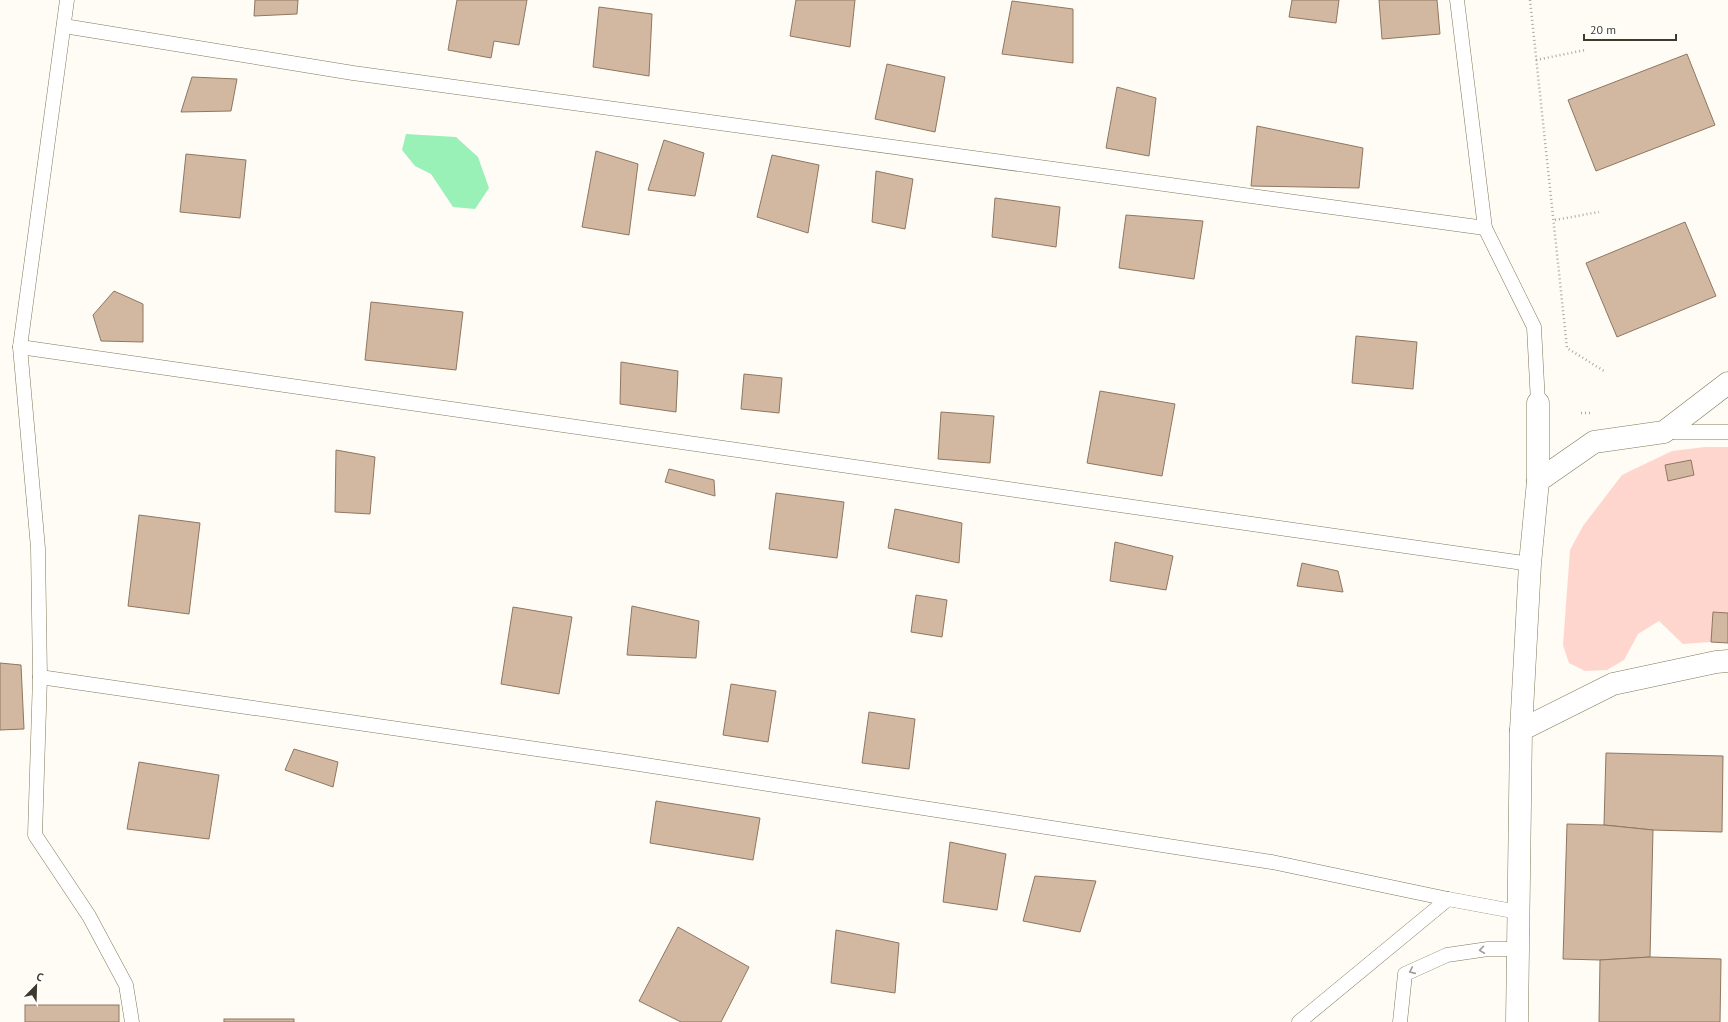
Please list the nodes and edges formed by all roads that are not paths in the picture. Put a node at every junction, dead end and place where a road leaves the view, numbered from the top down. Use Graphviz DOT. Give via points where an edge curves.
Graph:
graph roads {
  1 [pos="67,0"];
  2 [pos="1457,0"];
  3 [pos="64,26"];
  4 [pos="1485,228"];
  5 [pos="20,347"];
  6 [pos="1728,383"];
  7 [pos="1538,403"];
  8 [pos="1664,432"];
  9 [pos="1728,432"];
  10 [pos="1538,481"];
  11 [pos="1530,564"];
  12 [pos="1722,662"];
  13 [pos="40,677"];
  14 [pos="1521,730"];
  15 [pos="1448,899"];
  16 [pos="1518,912"];
  17 [pos="1518,949"];
  18 [pos="132,1022"];
  19 [pos="1299,1022"];
  20 [pos="1400,1022"];
  21 [pos="1517,1022"];
  1 -- 3 [label="lane"];
  2 -- 4 [label="lane"];
  3 -- 4 [label="lane" via="354,73"];
  3 -- 5 [label="lane"];
  4 -- 7 [label="lane" via="1534,327"];
  5 -- 11 [label="lane"];
  5 -- 13 [label="lane" via="38,548"];
  6 -- 8 [label="street"];
  7 -- 10 [label="street"];
  8 -- 9 [label="lane"];
  8 -- 10 [label="street" via="1594,442"];
  10 -- 11 [label="street"];
  11 -- 14 [label="street"];
  12 -- 14 [label="street" via="1613,684"];
  13 -- 15 [label="lane" via="618,761 1272,862"];
  13 -- 18 [label="lane" via="35,834 89,916 126,985"];
  14 -- 16 [label="street"];
  15 -- 16 [label="lane"];
  15 -- 19 [label="lane"];
  16 -- 17 [label="street"];
  17 -- 20 [label="lane, one-way" via="1488,949 1447,956 1405,974"];
  17 -- 21 [label="street"];
}
